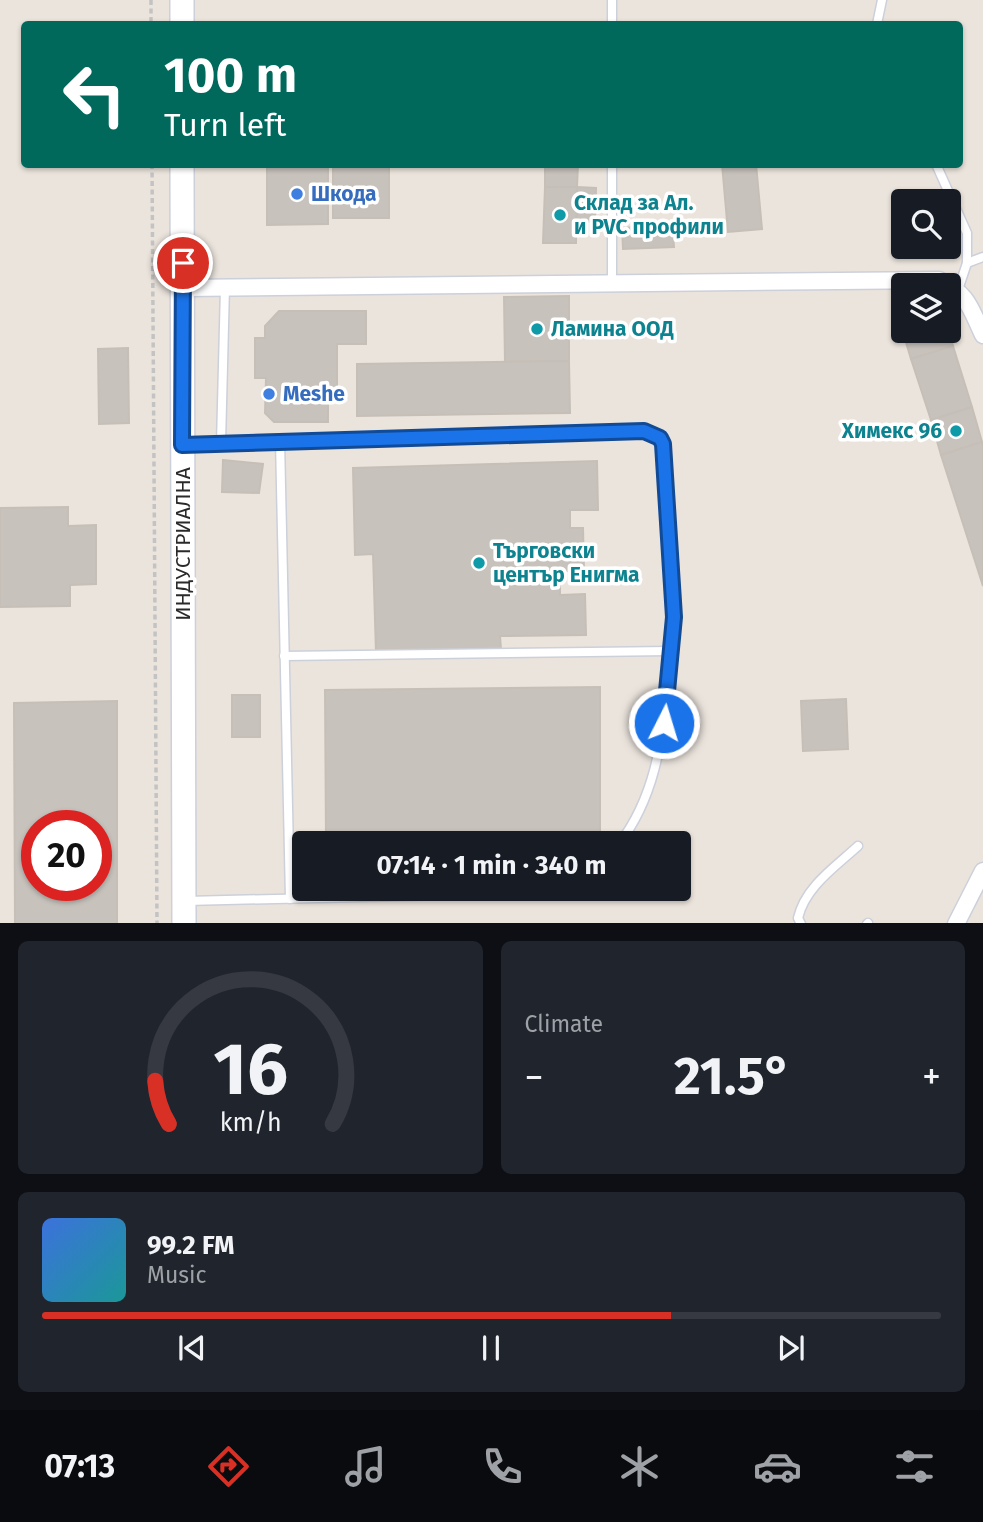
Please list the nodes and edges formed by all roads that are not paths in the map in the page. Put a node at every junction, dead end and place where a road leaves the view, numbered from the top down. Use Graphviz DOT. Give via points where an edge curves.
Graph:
graph roads {
  1 [pos="182,0"];
  2 [pos="612,0"];
  3 [pos="882,0"];
  4 [pos="182,21"];
  5 [pos="612,21"];
  6 [pos="878,21"];
  7 [pos="183,168"];
  8 [pos="612,168"];
  9 [pos="938,168"];
  10 [pos="983,257"];
  11 [pos="967,263"];
  12 [pos="891,280"];
  13 [pos="961,281"];
  14 [pos="612,283"];
  15 [pos="225,287"];
  16 [pos="183,288"];
  17 [pos="961,294"];
  18 [pos="983,335"];
  19 [pos="280,440"];
  20 [pos="221,443"];
  21 [pos="182,445"];
  22 [pos="670,651"];
  23 [pos="284,656"];
  24 [pos="629,831"];
  25 [pos="858,846"];
  26 [pos="983,871"];
  27 [pos="289,899"];
  28 [pos="292,899"];
  29 [pos="184,912"];
  30 [pos="801,923"];
  31 [pos="956,923"];
  1 -- 4 [label="main road"];
  2 -- 5 [label="lane"];
  3 -- 6 [label="lane"];
  7 -- 16 [label="main road, ИНДУСТРИАЛНА"];
  8 -- 14 [label="lane"];
  9 -- 11 [label="lane" via="967,233"];
  10 -- 11 [label="lane"];
  11 -- 13 [label="lane"];
  12 -- 14 [label="street"];
  14 -- 15 [label="street"];
  15 -- 16 [label="street"];
  15 -- 20 [label="lane"];
  16 -- 21 [label="main road, ИНДУСТРИАЛНА"];
  17 -- 18 [label="street"];
  19 -- 20 [label="lane"];
  19 -- 22 [label="lane" via="653,433 663,444 674,617"];
  19 -- 23 [label="lane"];
  20 -- 21 [label="lane"];
  21 -- 29 [label="main road, ИНДУСТРИАЛНА"];
  22 -- 23 [label="lane"];
  22 -- 24 [label="lane" via="659,761"];
  23 -- 27 [label="lane"];
  25 -- 30 [label="lane" via="801,904"];
  26 -- 31 [label="street"];
  27 -- 28 [label="lane"];
  27 -- 29 [label="lane"];
}
